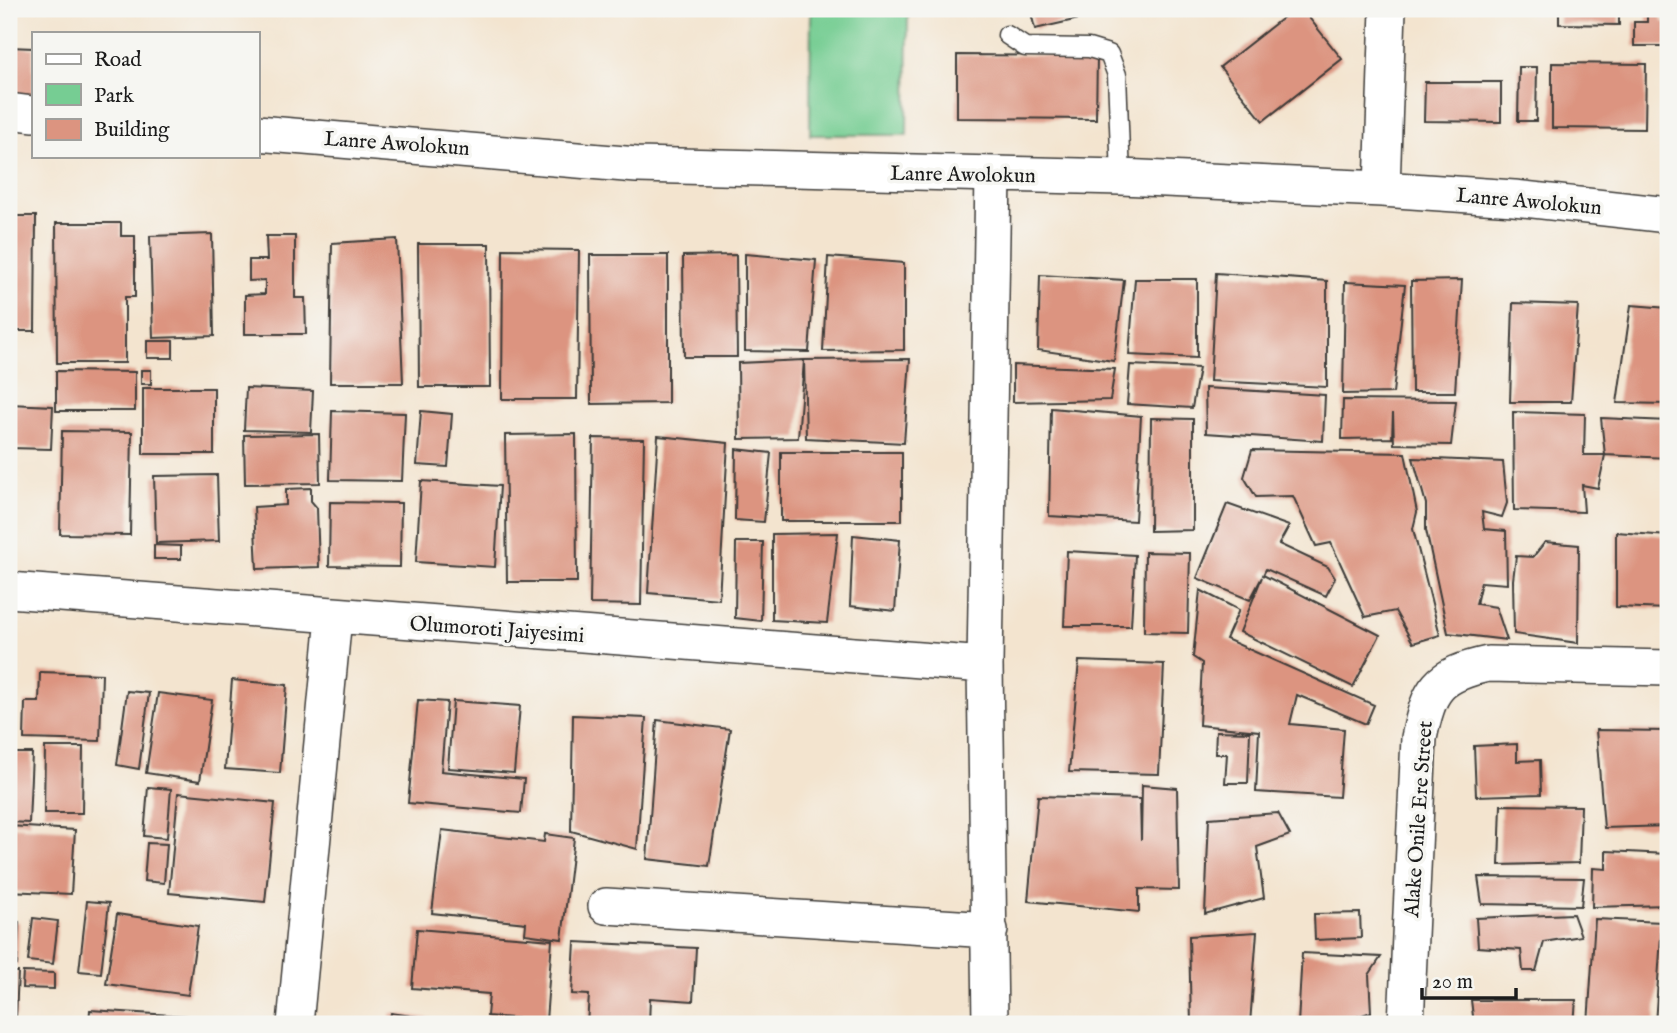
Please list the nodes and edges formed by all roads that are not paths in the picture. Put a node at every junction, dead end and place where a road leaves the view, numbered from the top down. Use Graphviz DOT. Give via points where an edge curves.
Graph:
graph roads {
  1 [pos="1388,9"];
  2 [pos="1007,36"];
  3 [pos="9,111"];
  4 [pos="32,114"];
  5 [pos="259,133"];
  6 [pos="993,174"];
  7 [pos="1121,177"];
  8 [pos="1382,189"];
  9 [pos="1668,215"];
  10 [pos="9,590"];
  11 [pos="334,617"];
  12 [pos="985,665"];
  13 [pos="1668,668"];
  14 [pos="606,905"];
  15 [pos="990,930"];
  16 [pos="295,1024"];
  17 [pos="990,1024"];
  18 [pos="1406,1024"];
  1 -- 8 [label="street"];
  2 -- 7 [label="lane" via="1025,47 1089,48 1110,54 1117,75"];
  3 -- 4 [label="street"];
  5 -- 6 [label="street, Lanre Awolokun" via="637,165"];
  6 -- 7 [label="street, Lanre Awolokun"];
  6 -- 12 [label="street"];
  7 -- 8 [label="street, Lanre Awolokun"];
  8 -- 9 [label="street, Lanre Awolokun"];
  10 -- 11 [label="street, Olumoroti Jaiyesimi"];
  11 -- 12 [label="street, Olumoroti Jaiyesimi"];
  11 -- 16 [label="street"];
  12 -- 15 [label="street"];
  13 -- 18 [label="street, Alake Onile Ere Street" via="1488,664 1440,683 1426,702 1419,738"];
  14 -- 15 [label="street"];
  15 -- 17 [label="street"];
}
